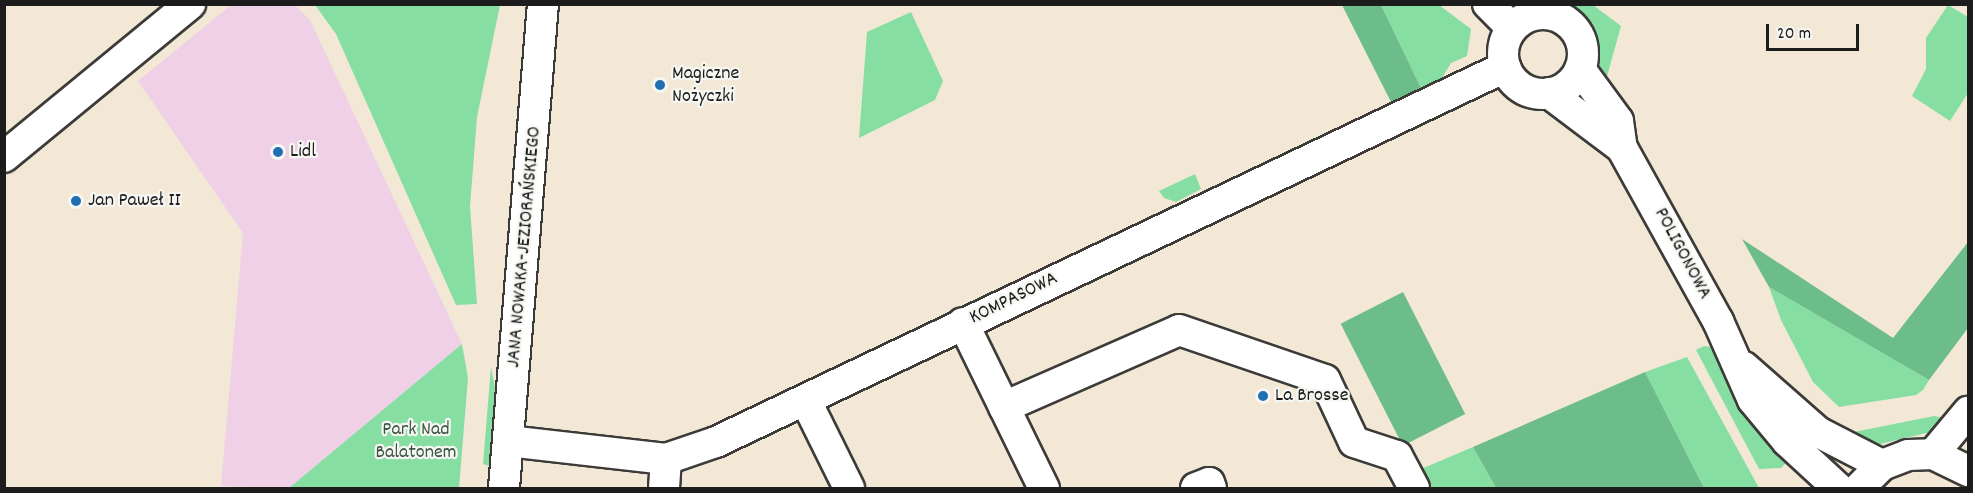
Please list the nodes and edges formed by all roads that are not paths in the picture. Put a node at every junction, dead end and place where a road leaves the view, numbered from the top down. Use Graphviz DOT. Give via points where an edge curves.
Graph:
graph roads {
  1 [pos="190,4"];
  2 [pos="543,4"];
  3 [pos="1488,4"];
  4 [pos="1545,9"];
  5 [pos="1512,28"];
  6 [pos="1505,67"];
  7 [pos="1580,69"];
  8 [pos="1549,93"];
  9 [pos="1622,148"];
  10 [pos="4,157"];
  11 [pos="963,323"];
  12 [pos="1739,362"];
  13 [pos="806,400"];
  14 [pos="1004,407"];
  15 [pos="1968,412"];
  16 [pos="508,441"];
  17 [pos="1934,454"];
  18 [pos="666,459"];
  19 [pos="1882,465"];
  20 [pos="1968,471"];
  21 [pos="504,489"];
  22 [pos="664,489"];
  23 [pos="849,489"];
  24 [pos="1044,489"];
  25 [pos="1196,489"];
  26 [pos="1211,489"];
  27 [pos="1413,489"];
  28 [pos="1838,489"];
  29 [pos="1859,489"];
  1 -- 10 [label="street"];
  2 -- 16 [label="street, JANA NOWAKA-JEZIORAŃSKIEGO"];
  3 -- 5 [label="street"];
  4 -- 5 [label="street"];
  4 -- 7 [label="street" via="1574,29 1582,48"];
  5 -- 6 [label="street" via="1505,40"];
  6 -- 8 [label="street" via="1523,89"];
  6 -- 11 [label="street, KOMPASOWA"];
  7 -- 8 [label="street" via="1567,85"];
  7 -- 9 [label="street, POLIGONOWA" via="1618,121"];
  8 -- 9 [label="street, POLIGONOWA"];
  9 -- 12 [label="street, POLIGONOWA" via="1670,229"];
  11 -- 13 [label="street, KOMPASOWA"];
  11 -- 14 [label="street"];
  12 -- 19 [label="street, POLIGONOWA" via="1818,432"];
  12 -- 28 [label="street, POLIGONOWA" via="1753,400 1786,441"];
  13 -- 18 [label="street, KOMPASOWA" via="716,442"];
  13 -- 23 [label="street"];
  14 -- 24 [label="street"];
  14 -- 27 [label="street" via="1179,330 1325,380 1354,442 1397,456"];
  15 -- 17 [label="street"];
  16 -- 18 [label="street, KOMPASOWA"];
  16 -- 21 [label="street, JANA NOWAKA-JEZIORAŃSKIEGO"];
  17 -- 19 [label="street" via="1908,455"];
  17 -- 20 [label="street"];
  18 -- 22 [label="street"];
  19 -- 29 [label="street"];
  25 -- 26 [label="street" via="1209,483"];
}
